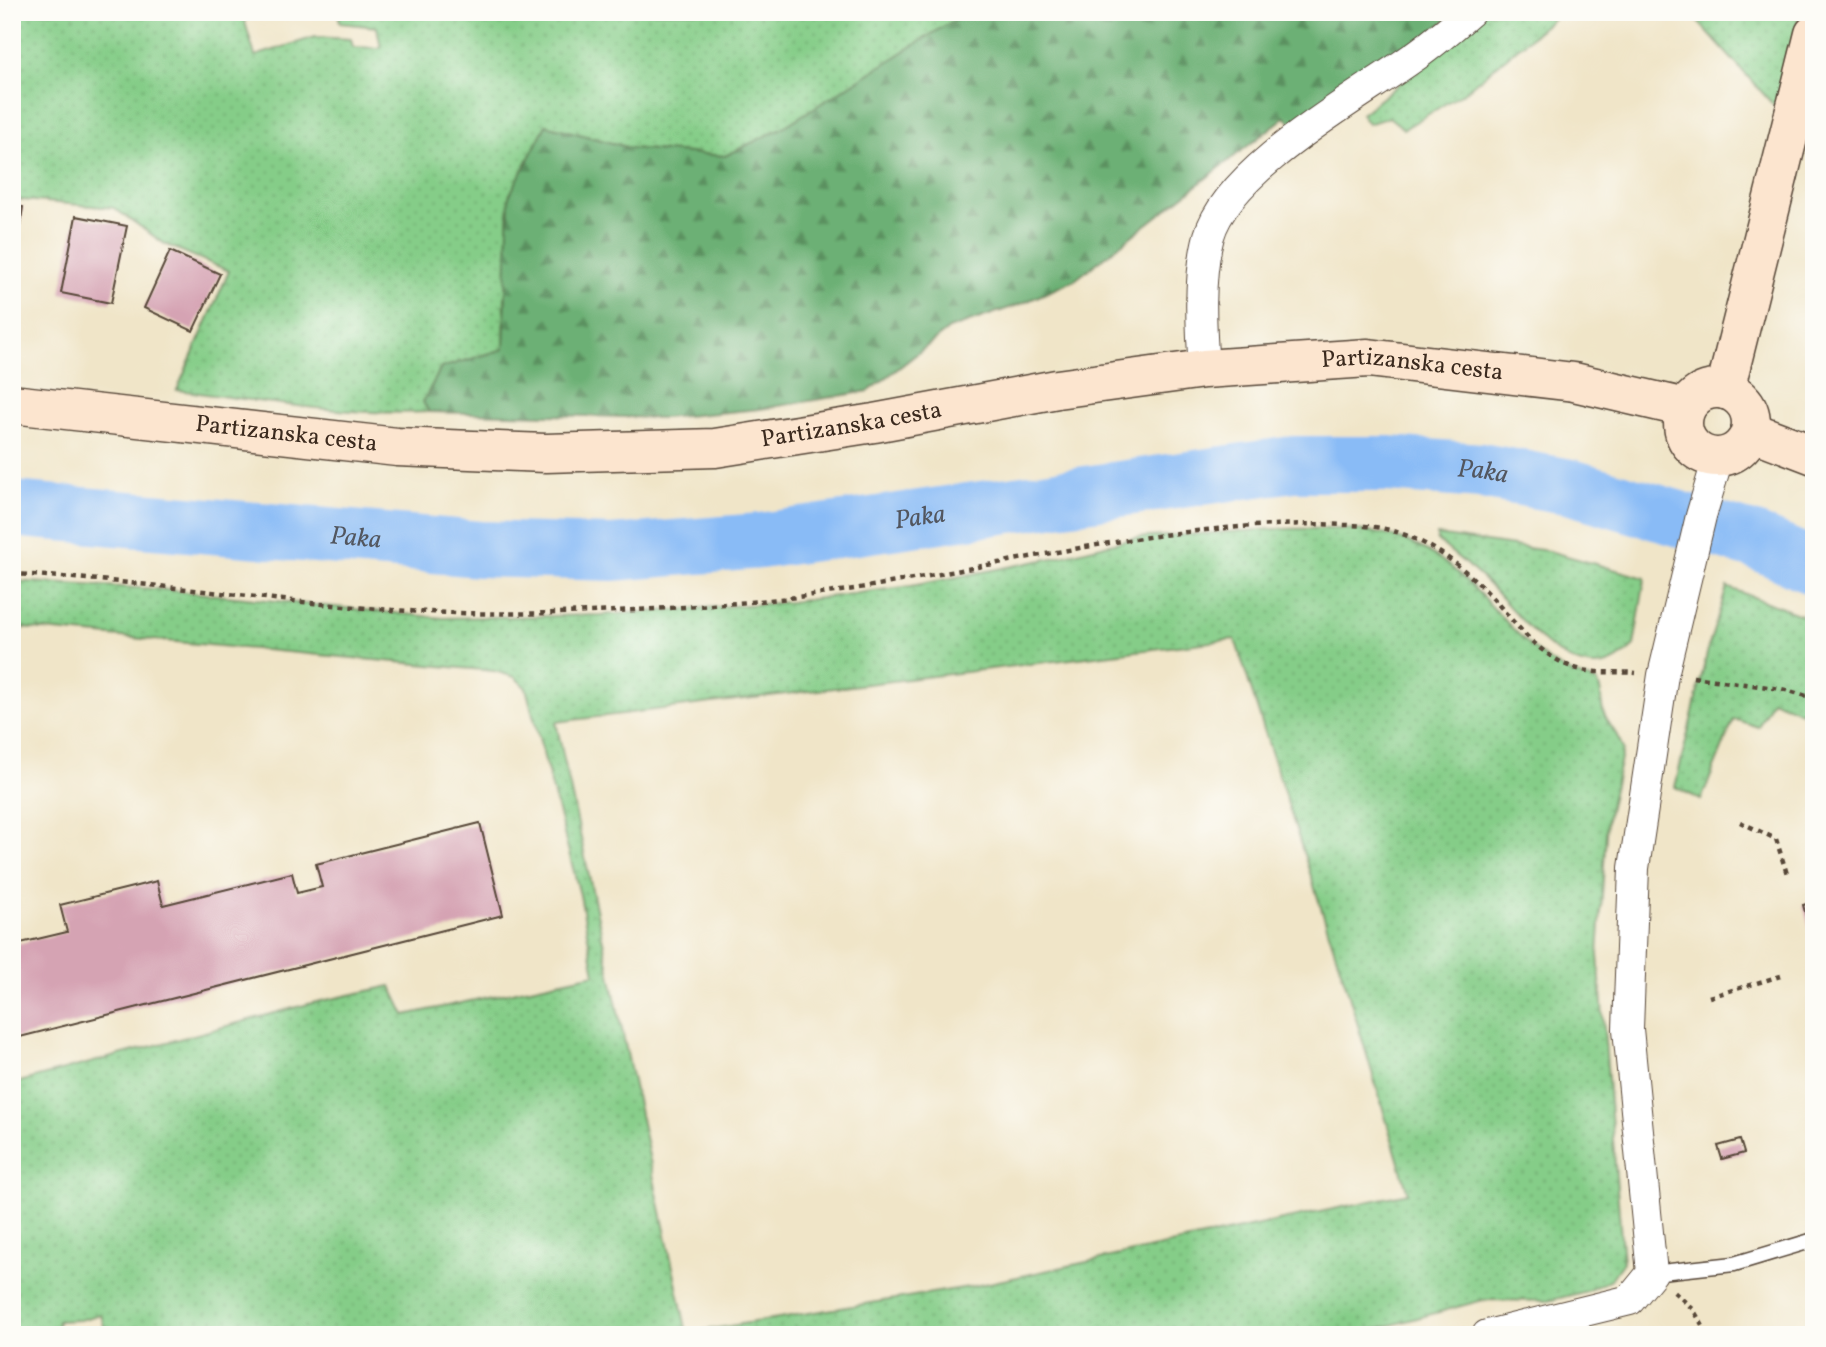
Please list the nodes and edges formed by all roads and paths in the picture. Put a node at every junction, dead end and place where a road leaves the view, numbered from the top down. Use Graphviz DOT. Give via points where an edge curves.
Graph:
graph roads {
  1 [pos="1470,12"];
  2 [pos="1814,34"];
  3 [pos="1204,369"];
  4 [pos="1725,390"];
  5 [pos="12,404"];
  6 [pos="1686,408"];
  7 [pos="1751,431"];
  8 [pos="1814,455"];
  9 [pos="1718,458"];
  10 [pos="12,574"];
  11 [pos="1615,671"];
  12 [pos="1693,677"];
  13 [pos="1814,698"];
  14 [pos="1740,822"];
  15 [pos="1787,874"];
  16 [pos="1784,975"];
  17 [pos="1709,997"];
  18 [pos="1814,1240"];
  19 [pos="1652,1273"];
  20 [pos="1487,1335"];
  21 [pos="1708,1335"];
  1 -- 3 [label="street" via="1294,141 1231,195 1209,235 1200,324"];
  2 -- 4 [label="main road"];
  3 -- 5 [label="main road, Partizanska cesta" via="1057,389 715,448 572,452 397,447"];
  3 -- 6 [label="main road, Partizanska cesta" via="1368,358 1574,382"];
  4 -- 6 [label="main road" via="1703,392"];
  4 -- 7 [label="main road" via="1749,410"];
  6 -- 9 [label="main road" via="1682,419 1688,442 1707,457"];
  7 -- 8 [label="main road"];
  7 -- 9 [label="main road" via="1740,449"];
  9 -- 19 [label="street" via="1663,675 1634,868 1628,1029"];
  10 -- 11 [label="path" via="97,578 410,611 576,612 826,593 1206,529 1365,526 1412,537 1451,561 1487,592 1536,647 1567,665 1598,673"];
  12 -- 13 [label="path" via="1783,689"];
  14 -- 15 [label="path" via="1776,839"];
  16 -- 17 [label="path"];
  18 -- 19 [label="lane" via="1734,1264"];
  19 -- 20 [label="street" via="1630,1300"];
  19 -- 21 [label="path" via="1693,1309"];
}
